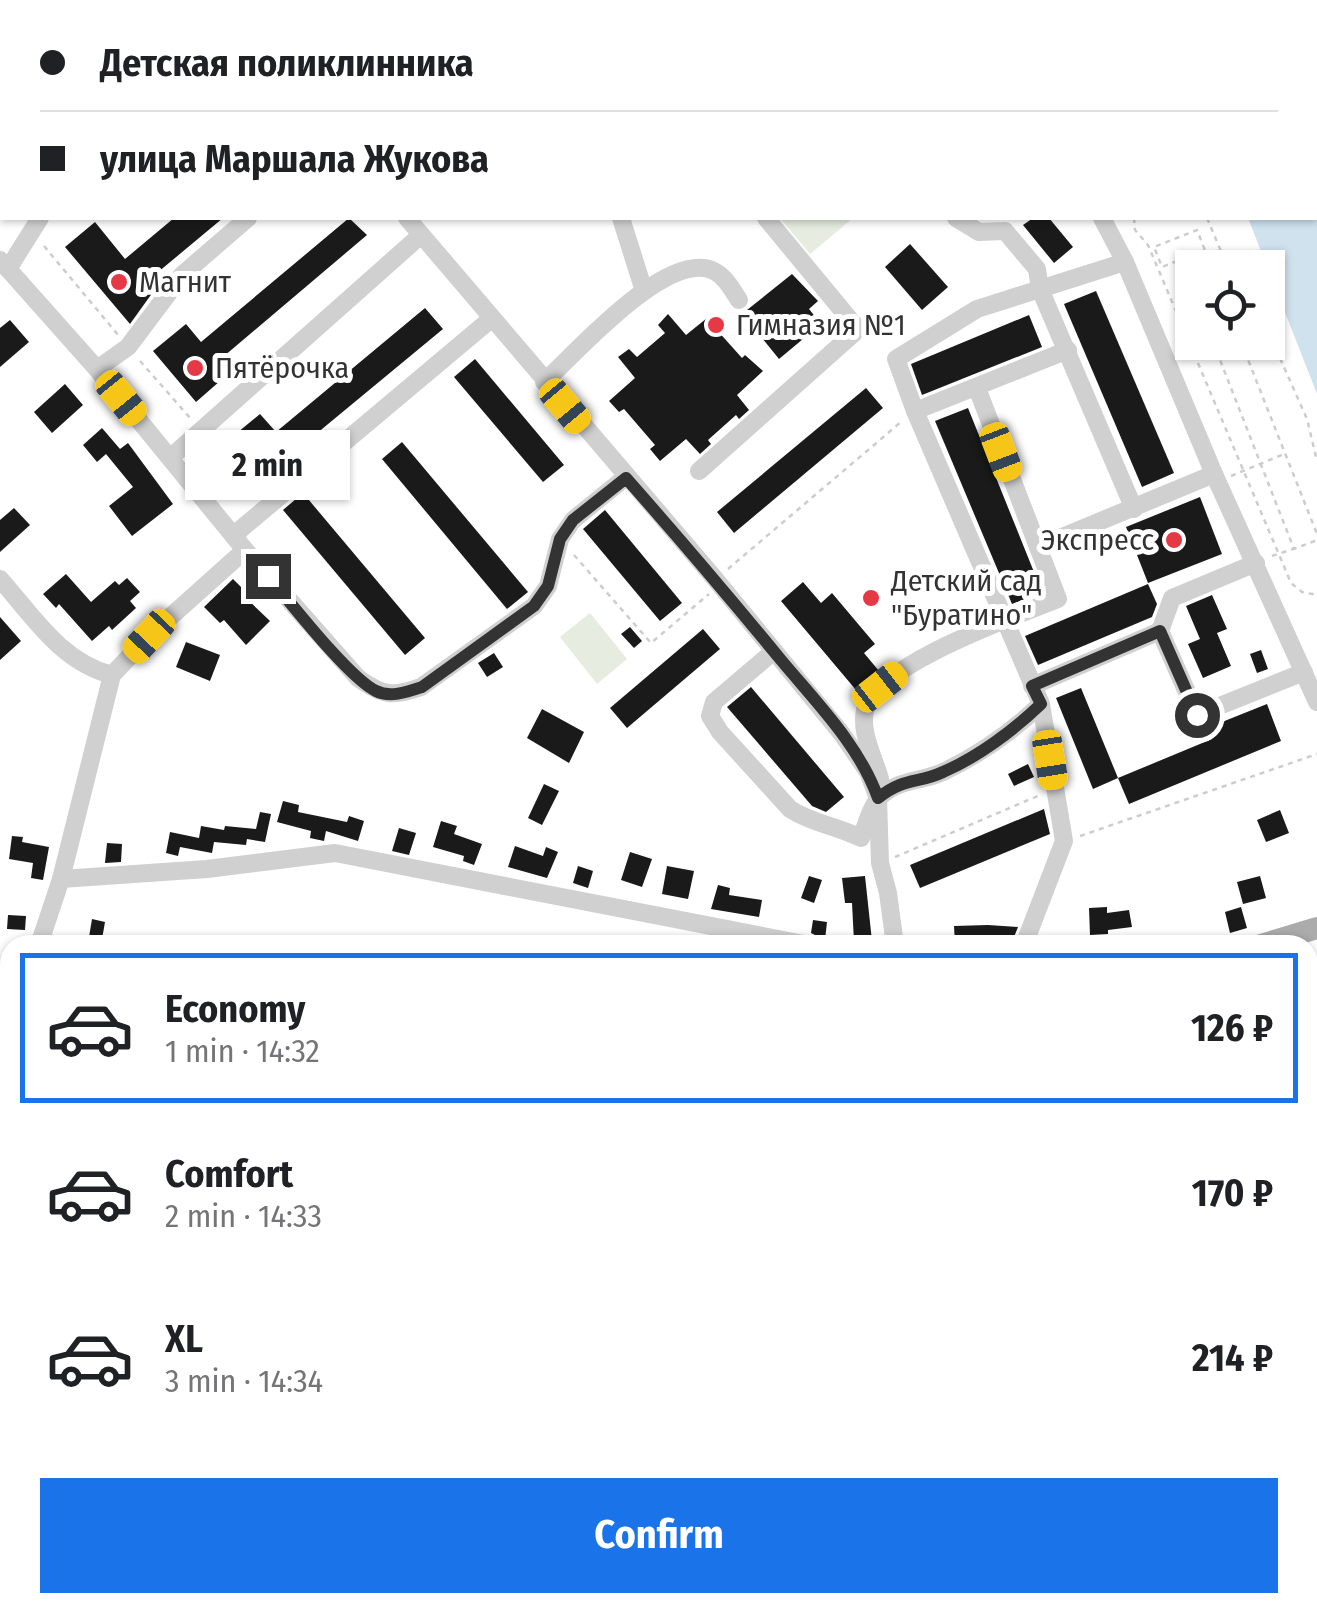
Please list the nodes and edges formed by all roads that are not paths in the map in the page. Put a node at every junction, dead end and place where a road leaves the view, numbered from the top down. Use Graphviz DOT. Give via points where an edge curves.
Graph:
graph roads {
  1 [pos="246,220"];
  2 [pos="409,220"];
  3 [pos="622,220"];
  4 [pos="768,220"];
  5 [pos="959,220"];
  6 [pos="1103,220"];
  7 [pos="35,223"];
  8 [pos="421,235"];
  9 [pos="1125,262"];
  10 [pos="4,265"];
  11 [pos="1040,289"];
  12 [pos="644,291"];
  13 [pos="739,300"];
  14 [pos="491,319"];
  15 [pos="1068,350"];
  16 [pos="97,369"];
  17 [pos="544,382"];
  18 [pos="976,388"];
  19 [pos="914,411"];
  20 [pos="170,458"];
  21 [pos="699,471"];
  22 [pos="626,478"];
  23 [pos="1216,478"];
  24 [pos="1134,508"];
  25 [pos="240,542"];
  26 [pos="1038,547"];
  27 [pos="1256,563"];
  28 [pos="0,579"];
  29 [pos="1005,620"];
  30 [pos="1160,631"];
  31 [pos="774,651"];
  32 [pos="1304,672"];
  33 [pos="112,675"];
  34 [pos="1032,686"];
  35 [pos="1317,702"];
  36 [pos="1041,704"];
  37 [pos="881,796"];
  38 [pos="61,879"];
  39 [pos="42,935"];
  40 [pos="759,935"];
  41 [pos="894,935"];
  42 [pos="1028,935"];
  1 -- 16 [label="street" via="182,275 128,348"];
  2 -- 8 [label="street"];
  3 -- 12 [label="street"];
  4 -- 21 [label="street" via="856,327"];
  5 -- 11 [label="street" via="980,232 1005,232 1037,269"];
  6 -- 9 [label="street"];
  7 -- 10 [label="street"];
  8 -- 14 [label="street"];
  8 -- 20 [label="street"];
  9 -- 11 [label="street"];
  9 -- 23 [label="street"];
  10 -- 16 [label="street"];
  11 -- 15 [label="street"];
  11 -- 19 [label="street" via="977,309 896,359"];
  12 -- 13 [label="street" via="662,277 704,268 724,278"];
  12 -- 17 [label="street"];
  14 -- 17 [label="street"];
  14 -- 25 [label="street" via="268,506"];
  15 -- 18 [label="street"];
  15 -- 24 [label="street"];
  16 -- 20 [label="street"];
  17 -- 22 [label="street"];
  18 -- 19 [label="street"];
  18 -- 26 [label="street"];
  19 -- 29 [label="street"];
  20 -- 25 [label="street"];
  22 -- 25 [label="street" via="573,520 534,606 422,687 402,694 378,692 358,678"];
  22 -- 31 [label="street"];
  23 -- 24 [label="street"];
  23 -- 27 [label="street"];
  24 -- 26 [label="street"];
  25 -- 33 [label="street"];
  26 -- 29 [label="street" via="1058,598"];
  27 -- 30 [label="street" via="1172,598"];
  27 -- 32 [label="street"];
  28 -- 33 [label="street" via="70,658"];
  29 -- 34 [label="street"];
  29 -- 37 [label="street" via="897,674 866,706"];
  30 -- 32 [label="street" via="1197,715"];
  30 -- 34 [label="street"];
  31 -- 37 [label="street" via="842,734"];
  31 -- 37 [label="street" via="714,702 710,716 720,732 804,819 860,838"];
  32 -- 35 [label="street"];
  33 -- 38 [label="street"];
  34 -- 36 [label="street"];
  36 -- 37 [label="street" via="942,774 908,780"];
  36 -- 42 [label="street" via="1064,841"];
  37 -- 41 [label="street" via="880,863"];
  38 -- 39 [label="street"];
  38 -- 40 [label="street" via="335,852"];
}
